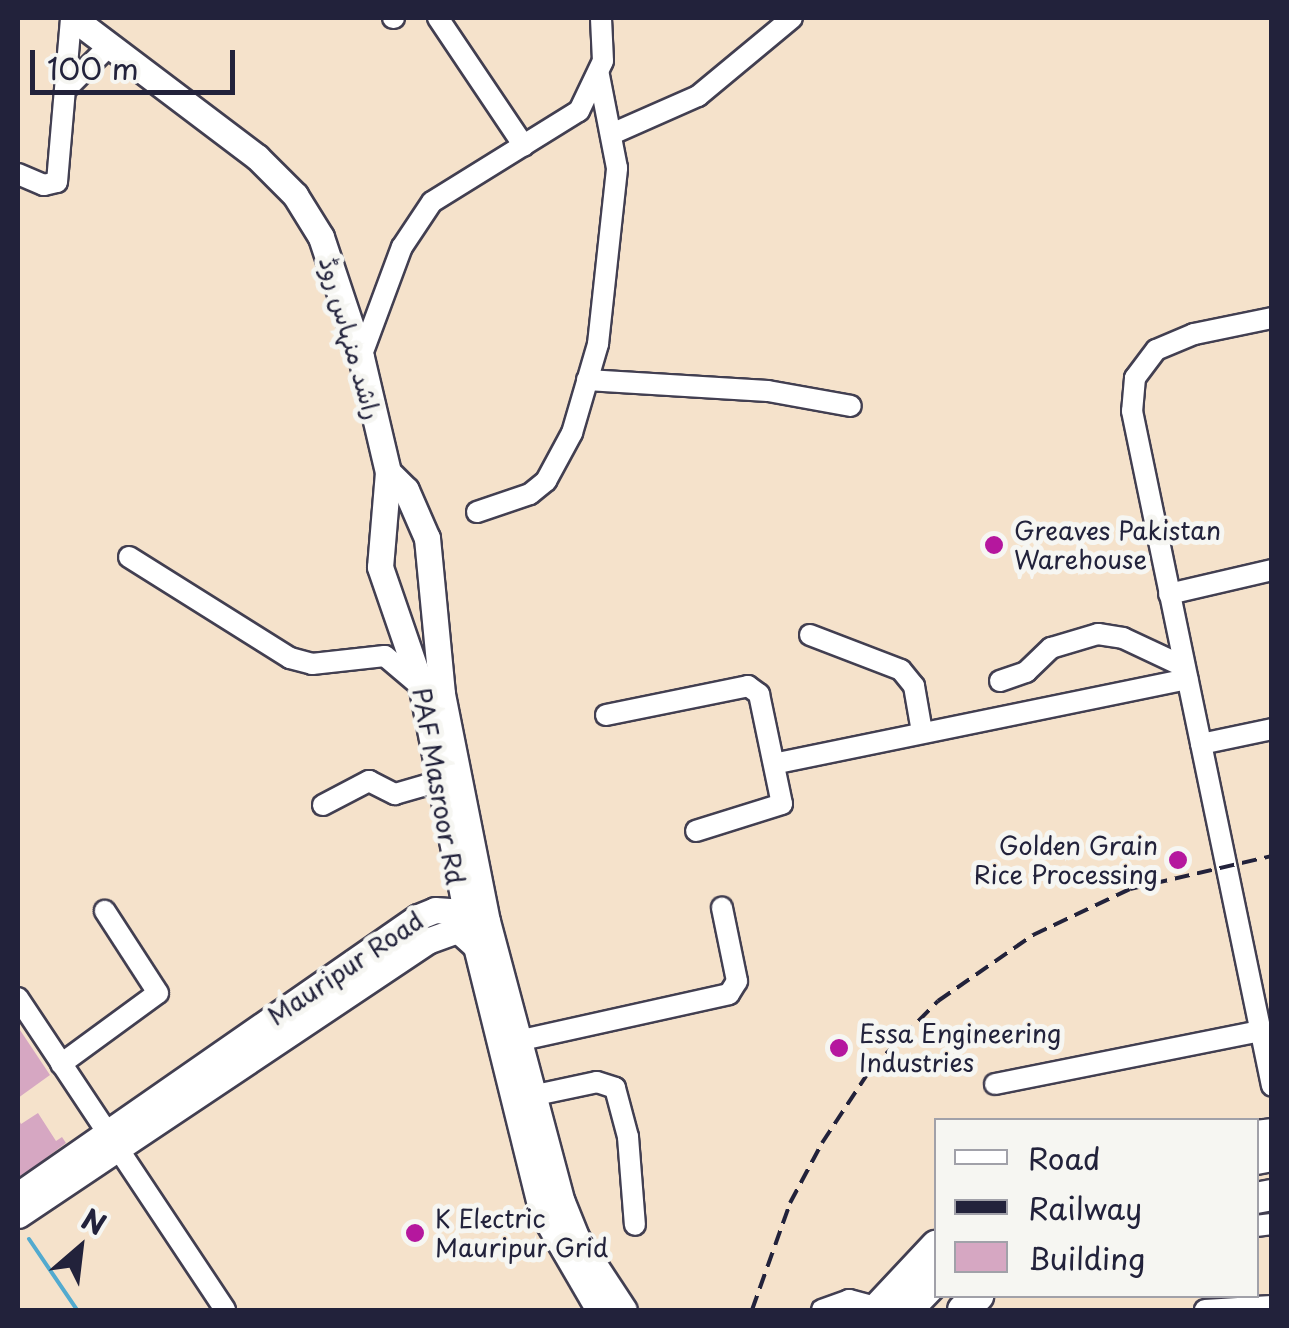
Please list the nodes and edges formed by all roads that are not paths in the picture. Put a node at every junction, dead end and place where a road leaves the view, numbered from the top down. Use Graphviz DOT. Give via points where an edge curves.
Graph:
graph roads {
  1 [pos="72,18"];
  2 [pos="438,18"];
  3 [pos="601,18"];
  4 [pos="792,18"];
  5 [pos="110,45"];
  6 [pos="599,75"];
  7 [pos="65,92"];
  8 [pos="614,134"];
  9 [pos="524,146"];
  10 [pos="18,174"];
  11 [pos="1272,318"];
  12 [pos="361,358"];
  13 [pos="587,380"];
  14 [pos="850,406"];
  15 [pos="388,472"];
  16 [pos="477,512"];
  17 [pos="129,556"];
  18 [pos="1272,570"];
  19 [pos="1169,594"];
  20 [pos="421,633"];
  21 [pos="810,636"];
  22 [pos="1186,673"];
  23 [pos="1000,681"];
  24 [pos="422,689"];
  25 [pos="606,715"];
  26 [pos="1272,729"];
  27 [pos="922,732"];
  28 [pos="1201,744"];
  29 [pos="778,763"];
  30 [pos="448,778"];
  31 [pos="324,805"];
  32 [pos="696,831"];
  33 [pos="722,908"];
  34 [pos="462,909"];
  35 [pos="105,911"];
  36 [pos="479,929"];
  37 [pos="18,998"];
  38 [pos="1264,1028"];
  39 [pos="522,1040"];
  40 [pos="60,1064"];
  41 [pos="995,1084"];
  42 [pos="1272,1086"];
  43 [pos="536,1095"];
  44 [pos="110,1138"];
  45 [pos="21,1207"];
  46 [pos="635,1225"];
  47 [pos="934,1249"];
  48 [pos="934,1281"];
  49 [pos="964,1304"];
  50 [pos="1272,1306"];
  51 [pos="225,1310"];
  52 [pos="599,1310"];
  53 [pos="624,1310"];
  54 [pos="822,1310"];
  55 [pos="887,1310"];
  56 [pos="932,1310"];
  57 [pos="1205,1310"];
  1 -- 5 [label="main road, راشد منہاس روڈ"];
  1 -- 7 [label="street"];
  2 -- 9 [label="street"];
  3 -- 6 [label="street"];
  4 -- 8 [label="street" via="698,96"];
  5 -- 7 [label="street"];
  5 -- 12 [label="main road, راشد منہاس روڈ" via="256,157 294,195 320,237"];
  6 -- 8 [label="street"];
  6 -- 9 [label="street" via="570,120"];
  7 -- 10 [label="street" via="58,182 44,185"];
  8 -- 13 [label="street" via="615,230"];
  9 -- 12 [label="street" via="454,184 418,218"];
  11 -- 19 [label="street" via="1194,334 1156,350 1135,378 1132,411"];
  12 -- 15 [label="main road, راشد منہاس روڈ"];
  13 -- 14 [label="street" via="768,391"];
  13 -- 16 [label="street" via="572,433 546,481 530,494"];
  15 -- 20 [label="main road, راشد منہاس روڈ" via="406,490 427,538 435,584"];
  15 -- 20 [label="main road, راشد منہاس روڈ" via="380,567 386,596"];
  17 -- 24 [label="street" via="290,658 312,664 385,656"];
  18 -- 19 [label="street"];
  19 -- 22 [label="street"];
  20 -- 24 [label="main road, PAF Masroor Rd"];
  20 -- 30 [label="main road, PAF Masroor Rd"];
  21 -- 27 [label="street" via="902,670 914,686"];
  22 -- 23 [label="street" via="1123,638 1098,634 1051,648 1026,672"];
  22 -- 27 [label="street"];
  22 -- 28 [label="street"];
  24 -- 30 [label="main road, PAF Masroor Rd"];
  25 -- 29 [label="street" via="748,686 763,701"];
  26 -- 28 [label="street"];
  27 -- 29 [label="street"];
  28 -- 38 [label="street"];
  29 -- 32 [label="street" via="784,799 778,808"];
  30 -- 31 [label="street" via="394,794 369,781"];
  30 -- 34 [label="main road, PAF Masroor Rd"];
  30 -- 36 [label="main road, PAF Masroor Rd"];
  33 -- 39 [label="street" via="737,981 728,994"];
  34 -- 36 [label="main road, PAF Masroor Rd"];
  34 -- 44 [label="main road, Mauripur Road" via="418,917"];
  35 -- 40 [label="street" via="158,993"];
  36 -- 39 [label="main road"];
  36 -- 44 [label="main road, Mauripur Road" via="428,941"];
  36 -- 52 [label="main road" via="542,1212"];
  37 -- 40 [label="street"];
  38 -- 41 [label="street"];
  38 -- 42 [label="street"];
  39 -- 43 [label="main road"];
  40 -- 44 [label="street"];
  43 -- 46 [label="street" via="597,1082 615,1088 628,1137"];
  43 -- 53 [label="main road" via="576,1238"];
  44 -- 45 [label="main road, Mauripur Road"];
  44 -- 51 [label="street"];
  47 -- 55 [label="highway"];
  48 -- 55 [label="highway"];
  49 -- 56 [label="highway"];
  50 -- 57 [label="street"];
  54 -- 55 [label="street" via="849,1300"];
}
